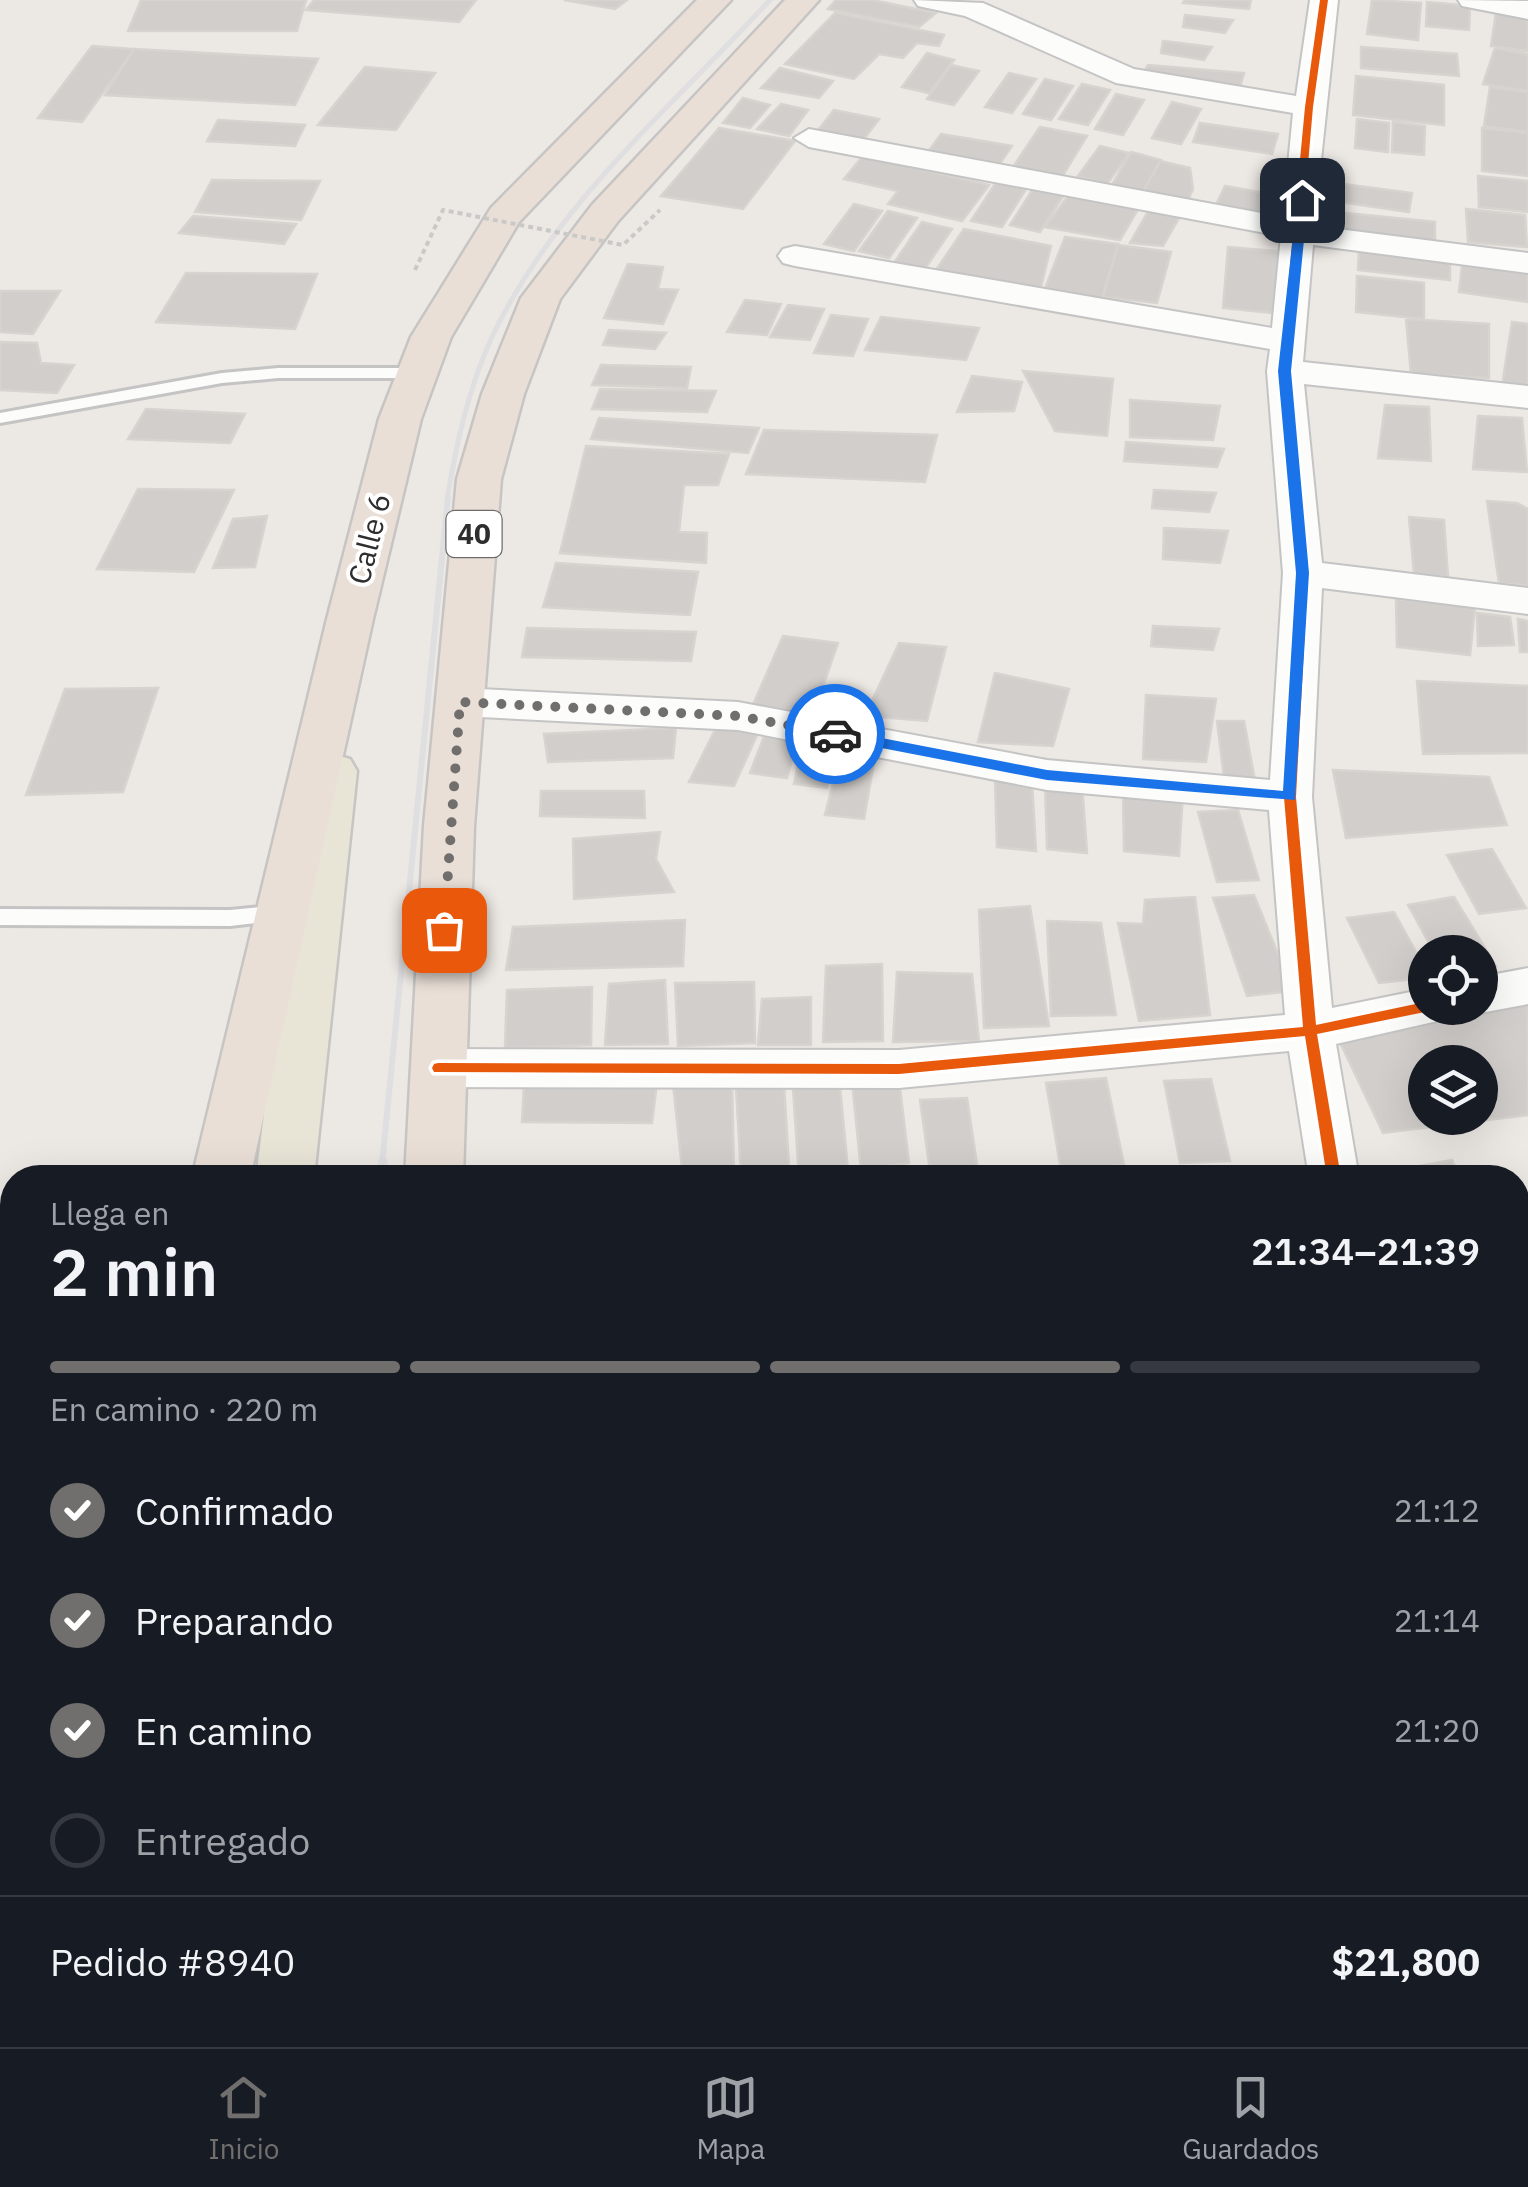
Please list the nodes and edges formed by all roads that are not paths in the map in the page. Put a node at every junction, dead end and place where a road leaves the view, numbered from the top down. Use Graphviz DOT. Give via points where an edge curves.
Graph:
graph roads {
  1 [pos="715,0"];
  2 [pos="803,0"];
  3 [pos="928,0"];
  4 [pos="1324,0"];
  5 [pos="1472,0"];
  6 [pos="1528,10"];
  7 [pos="1309,107"];
  8 [pos="809,138"];
  9 [pos="1300,232"];
  10 [pos="795,256"];
  11 [pos="1528,263"];
  12 [pos="1287,357"];
  13 [pos="417,373"];
  14 [pos="1528,396"];
  15 [pos="0,418"];
  16 [pos="1302,573"];
  17 [pos="1528,601"];
  18 [pos="350,619"];
  19 [pos="460,702"];
  20 [pos="1290,797"];
  21 [pos="282,912"];
  22 [pos="0,917"];
  23 [pos="1528,986"];
  24 [pos="1498,992"];
  25 [pos="1408,1010"];
  26 [pos="1310,1030"];
  27 [pos="438,1068"];
  28 [pos="224,1165"];
  29 [pos="287,1165"];
  30 [pos="434,1165"];
  31 [pos="1332,1165"];
  1 -- 13 [label="highway, Calle 6" via="504,216 431,336"];
  2 -- 19 [label="highway, 40" via="605,214 541,298 479,479"];
  3 -- 7 [label="street" via="973,9 1127,77"];
  4 -- 7 [label="street"];
  5 -- 6 [label="street"];
  7 -- 9 [label="street"];
  8 -- 9 [label="street"];
  9 -- 11 [label="street"];
  9 -- 12 [label="street"];
  10 -- 12 [label="street"];
  12 -- 14 [label="street"];
  12 -- 16 [label="street"];
  13 -- 15 [label="lane" via="222,378"];
  13 -- 18 [label="highway, Calle 6"];
  16 -- 17 [label="street"];
  16 -- 20 [label="street"];
  18 -- 21 [label="highway, Calle 6"];
  18 -- 29 [label="main road"];
  19 -- 20 [label="street" via="738,716 1047,775"];
  19 -- 27 [label="highway, 40"];
  20 -- 26 [label="street"];
  21 -- 22 [label="lane" via="230,918"];
  21 -- 28 [label="highway, Calle 6"];
  23 -- 24 [label="street"];
  25 -- 26 [label="street"];
  26 -- 27 [label="street" via="899,1069"];
  26 -- 31 [label="street"];
  27 -- 30 [label="highway, 40"];
}
